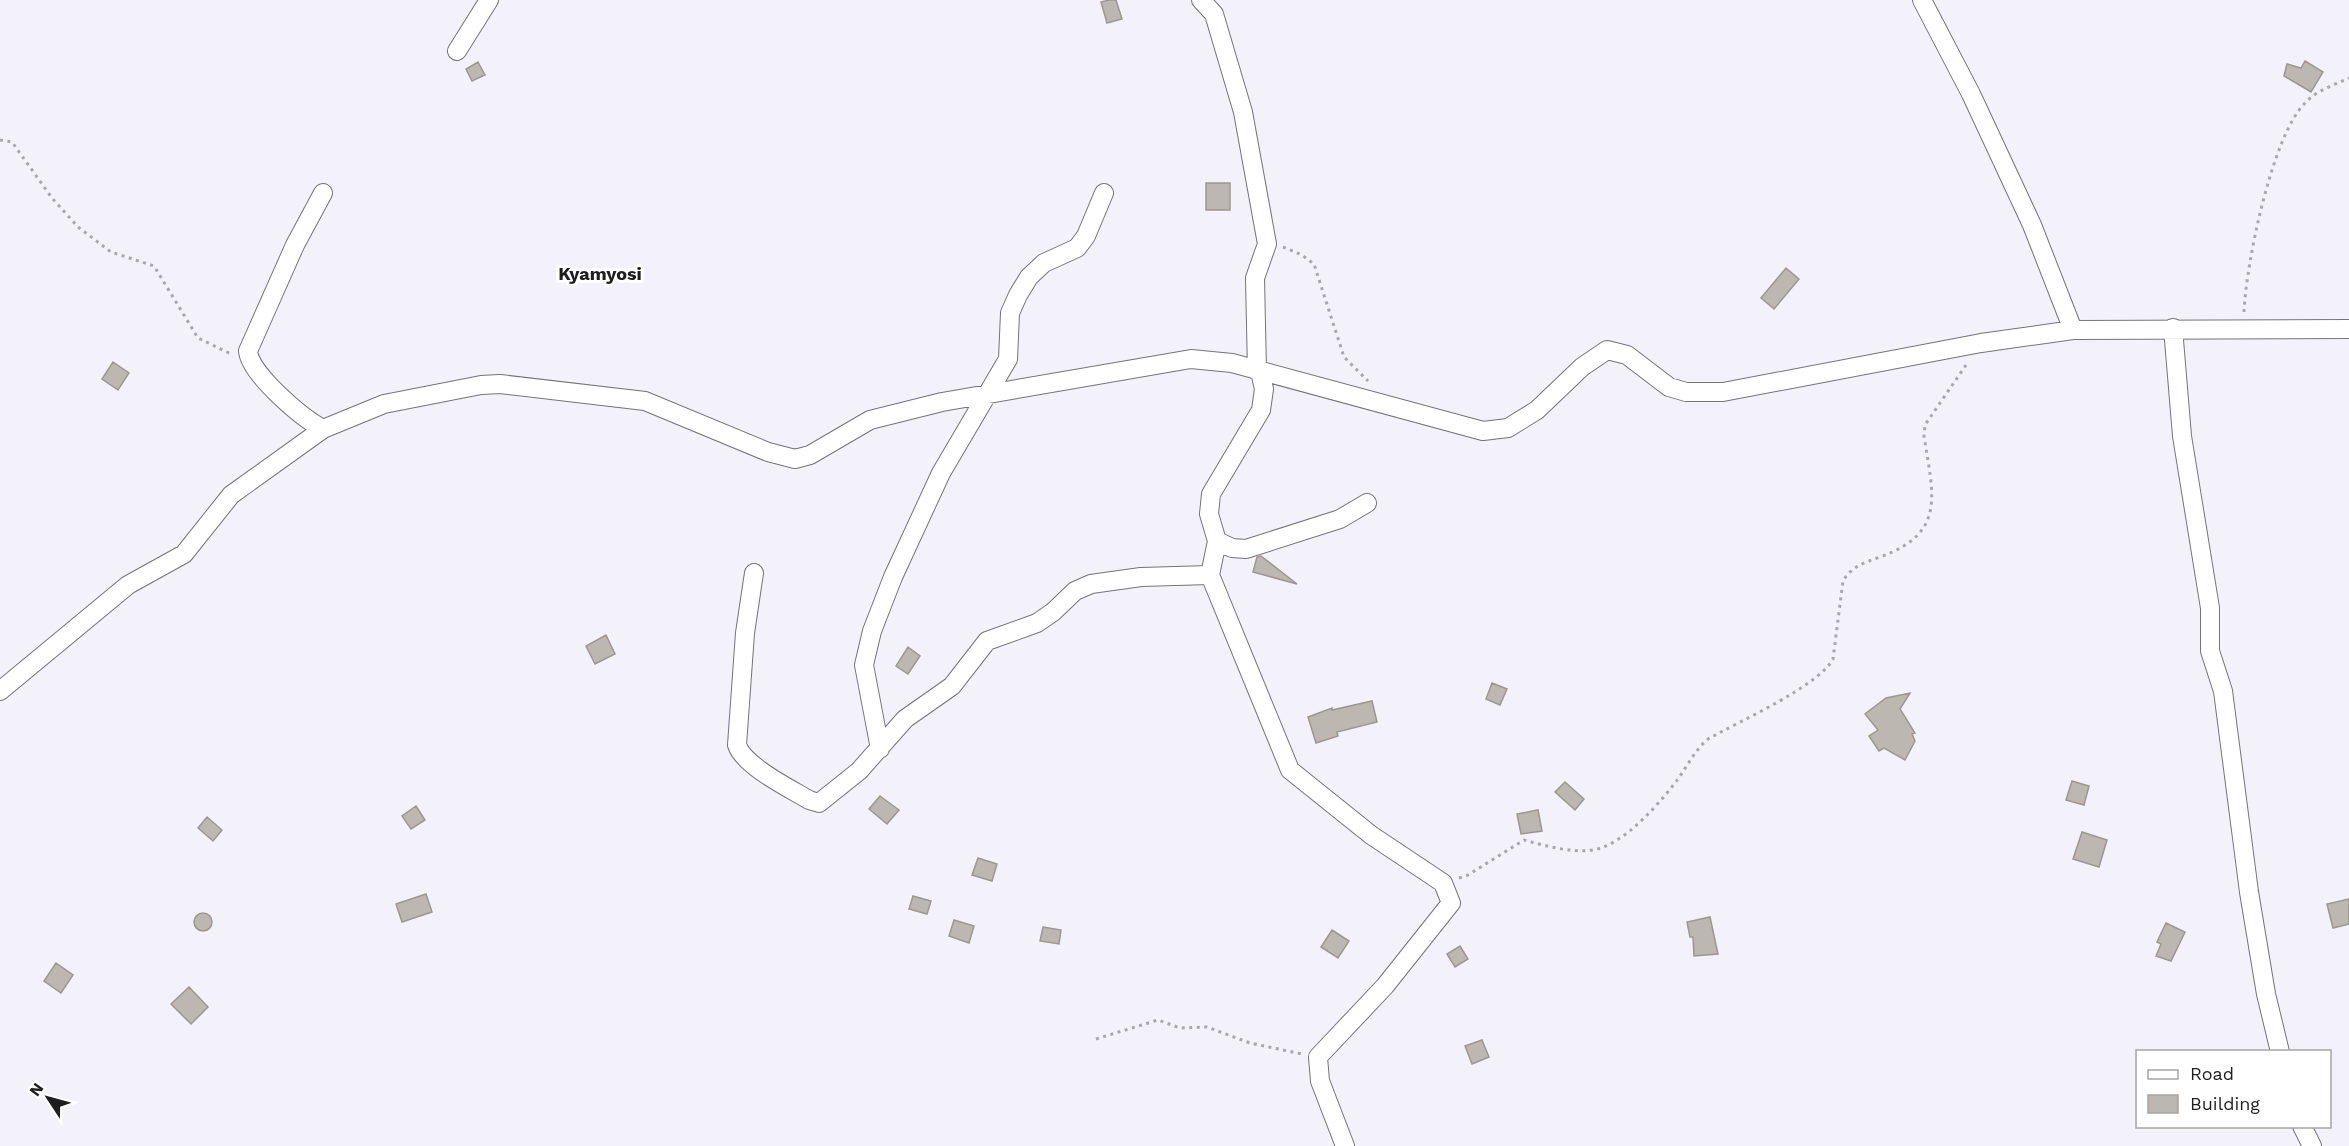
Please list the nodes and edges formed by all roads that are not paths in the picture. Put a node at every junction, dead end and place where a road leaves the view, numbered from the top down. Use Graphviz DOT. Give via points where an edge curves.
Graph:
graph roads {
  1 [pos="489,0"];
  2 [pos="1201,0"];
  3 [pos="1922,0"];
  4 [pos="1215,7"];
  5 [pos="457,51"];
  6 [pos="323,193"];
  7 [pos="1104,193"];
  8 [pos="2173,328"];
  9 [pos="2349,328"];
  10 [pos="2073,330"];
  11 [pos="1259,371"];
  12 [pos="985,396"];
  13 [pos="323,429"];
  14 [pos="1367,503"];
  15 [pos="1217,540"];
  16 [pos="754,573"];
  17 [pos="1210,575"];
  18 [pos="0,691"];
  19 [pos="880,749"];
  20 [pos="2280,1050"];
  21 [pos="2303,1128"];
  22 [pos="1345,1146"];
  23 [pos="2312,1146"];
  1 -- 5 [label="street"];
  2 -- 4 [label="street"];
  3 -- 10 [label="street" via="2032,225"];
  4 -- 11 [label="street" via="1243,112 1267,244 1255,278"];
  6 -- 13 [label="street" via="248,351 249,360 265,379 294,409"];
  7 -- 12 [label="street" via="1077,248 1044,263 1018,295 1010,312 1008,359"];
  8 -- 9 [label="street"];
  8 -- 10 [label="street"];
  8 -- 20 [label="street" via="2182,436 2210,608 2210,651 2223,692 2249,892"];
  10 -- 11 [label="street" via="1981,343 1723,392 1686,392 1669,387 1627,354 1606,350 1537,410 1508,428 1483,431"];
  11 -- 12 [label="street" via="1232,363 1191,359"];
  11 -- 15 [label="street" via="1264,388 1261,410 1211,494 1209,514"];
  12 -- 13 [label="street" via="870,420 810,455 795,459 768,452 645,401 500,384 384,404"];
  12 -- 19 [label="street" via="913,530 867,649 866,681"];
  13 -- 18 [label="street" via="231,495 184,554 128,585"];
  14 -- 15 [label="street" via="1340,519 1246,549 1232,548"];
  15 -- 17 [label="street"];
  16 -- 19 [label="street" via="745,633 737,745 740,755 808,800 819,803"];
  17 -- 19 [label="street" via="1141,577 1091,584 1075,591 1047,618 979,647 952,686 906,719"];
  17 -- 22 [label="street" via="1290,770 1371,835 1443,883 1451,903 1385,986 1318,1057 1320,1081"];
  21 -- 23 [label="street"];
}
